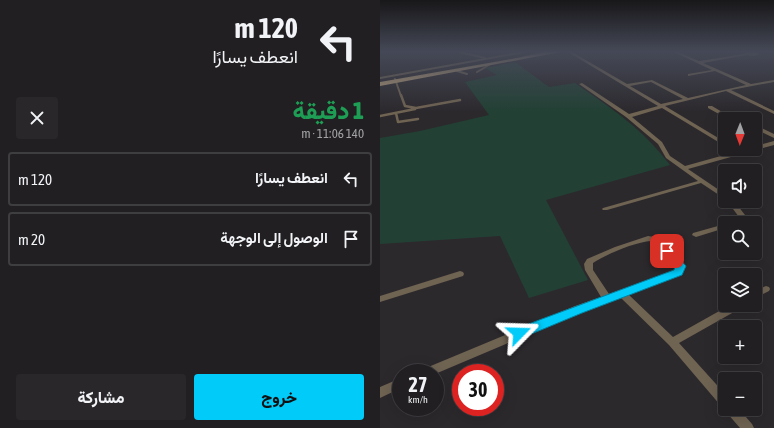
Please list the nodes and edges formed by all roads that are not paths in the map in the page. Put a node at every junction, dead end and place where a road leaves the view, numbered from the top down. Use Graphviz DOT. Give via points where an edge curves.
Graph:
graph roads {
  1 [pos="414,72"];
  2 [pos="437,72"];
  3 [pos="440,72"];
  4 [pos="450,72"];
  5 [pos="460,72"];
  6 [pos="604,72"];
  7 [pos="705,72"];
  8 [pos="719,72"];
  9 [pos="466,74"];
  10 [pos="689,75"];
  11 [pos="380,78"];
  12 [pos="396,80"];
  13 [pos="774,81"];
  14 [pos="380,83"];
  15 [pos="581,84"];
  16 [pos="627,85"];
  17 [pos="749,86"];
  18 [pos="727,90"];
  19 [pos="686,99"];
  20 [pos="460,100"];
  21 [pos="661,106"];
  22 [pos="710,107"];
  23 [pos="416,108"];
  24 [pos="719,112"];
  25 [pos="396,113"];
  26 [pos="774,113"];
  27 [pos="380,116"];
  28 [pos="628,116"];
  29 [pos="418,119"];
  30 [pos="762,130"];
  31 [pos="773,135"];
  32 [pos="718,140"];
  33 [pos="774,143"];
  34 [pos="762,146"];
  35 [pos="721,156"];
  36 [pos="684,168"];
  37 [pos="703,181"];
  38 [pos="718,192"];
  39 [pos="736,208"];
  40 [pos="604,209"];
  41 [pos="742,216"];
  42 [pos="718,228"];
  43 [pos="696,235"];
  44 [pos="460,274"];
  45 [pos="766,289"];
  46 [pos="762,291"];
  47 [pos="622,294"];
  48 [pos="380,299"];
  49 [pos="607,299"];
  50 [pos="726,312"];
  51 [pos="672,342"];
  52 [pos="444,365"];
  53 [pos="392,387"];
  54 [pos="380,393"];
  55 [pos="718,394"];
  56 [pos="737,416"];
  57 [pos="748,428"];
  1 -- 11 [label="lane"];
  2 -- 12 [label="main road"];
  3 -- 12 [label="street"];
  4 -- 12 [label="main road"];
  5 -- 9 [label="lane"];
  6 -- 16 [label="street"];
  7 -- 10 [label="street"];
  8 -- 17 [label="street"];
  12 -- 14 [label="main road"];
  12 -- 23 [label="lane" via="405,106"];
  13 -- 17 [label="street"];
  15 -- 28 [label="street"];
  16 -- 19 [label="street" via="652,81"];
  16 -- 21 [label="street"];
  17 -- 18 [label="street"];
  18 -- 19 [label="street"];
  18 -- 26 [label="street"];
  19 -- 21 [label="street"];
  20 -- 23 [label="lane"];
  21 -- 28 [label="street"];
  21 -- 32 [label="street"];
  22 -- 24 [label="street"];
  23 -- 25 [label="lane"];
  25 -- 27 [label="lane"];
  25 -- 29 [label="lane" via="398,122"];
  28 -- 36 [label="street" via="660,144 668,157"];
  30 -- 31 [label="street"];
  33 -- 34 [label="street"];
  35 -- 36 [label="street"];
  36 -- 37 [label="street"];
  37 -- 38 [label="street"];
  37 -- 40 [label="street"];
  39 -- 41 [label="street"];
  42 -- 43 [label="street"];
  44 -- 48 [label="street"];
  45 -- 46 [label="street"];
  47 -- 49 [label="street"];
  47 -- 49 [label="street" via="678,272 680,266 657,240 652,239 598,257 590,262 589,270"];
  47 -- 51 [label="street"];
  49 -- 52 [label="street"];
  50 -- 51 [label="street"];
  51 -- 55 [label="street"];
  53 -- 54 [label="street"];
  56 -- 57 [label="street"];
}
